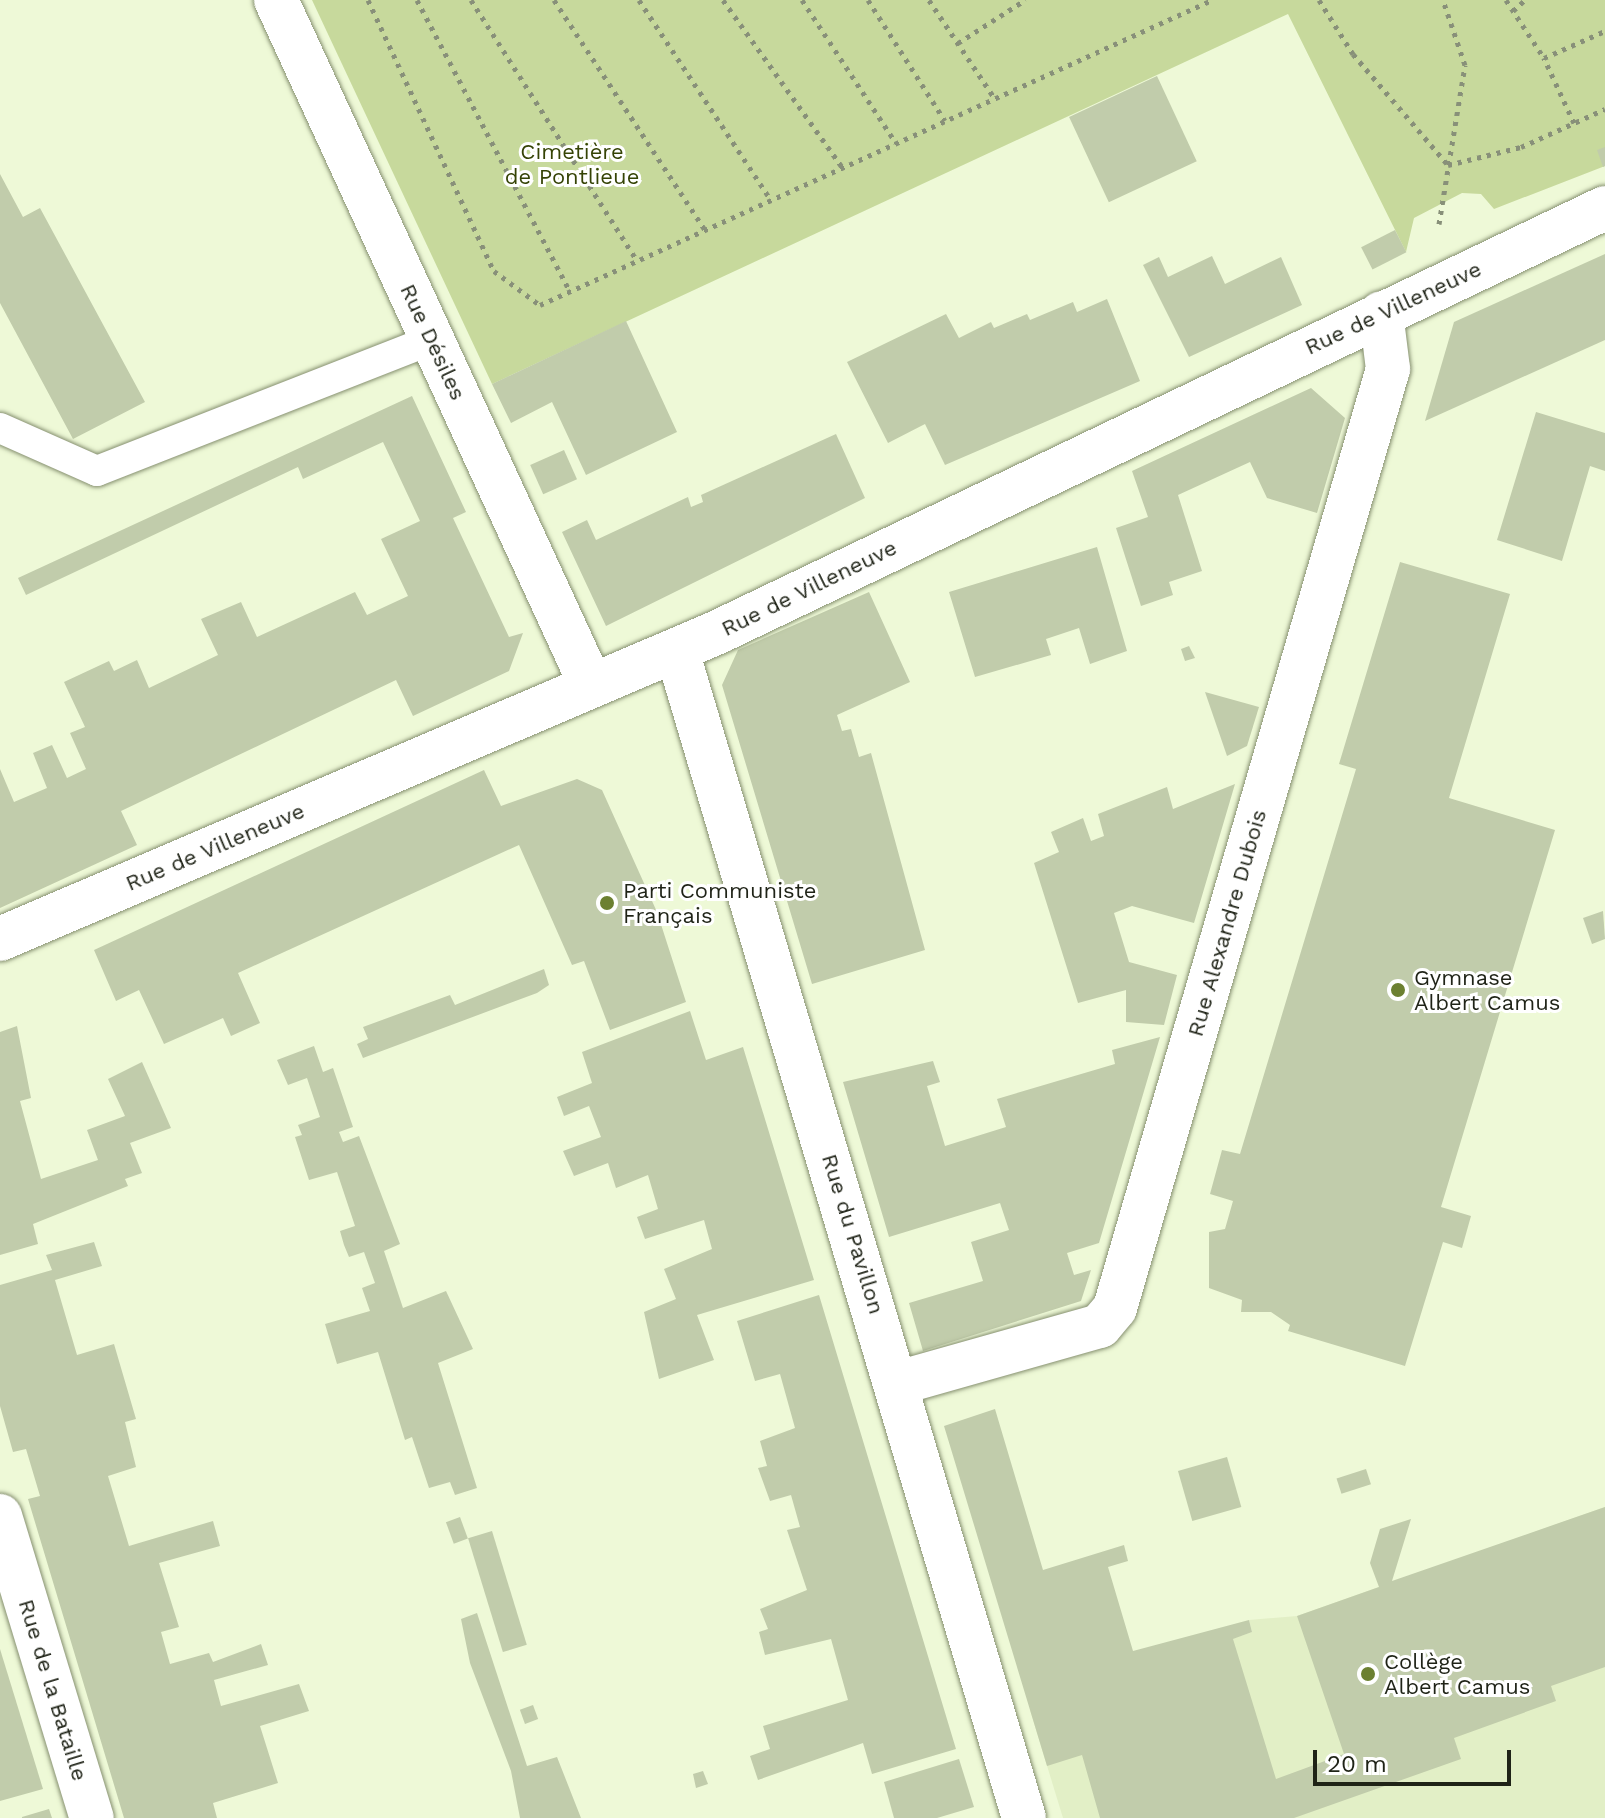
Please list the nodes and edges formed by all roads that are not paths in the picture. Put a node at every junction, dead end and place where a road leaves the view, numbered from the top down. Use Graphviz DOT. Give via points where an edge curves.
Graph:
graph roads {
  1 [pos="276,0"];
  2 [pos="1605,208"];
  3 [pos="1381,313"];
  4 [pos="432,340"];
  5 [pos="0,428"];
  6 [pos="677,651"];
  7 [pos="590,683"];
  8 [pos="0,939"];
  9 [pos="898,1383"];
  10 [pos="0,1516"];
  11 [pos="92,1818"];
  12 [pos="1024,1818"];
  1 -- 4 [label="street, Rue Désiles"];
  2 -- 3 [label="street, Rue de Villeneuve"];
  3 -- 6 [label="street, Rue de Villeneuve"];
  3 -- 9 [label="street, Rue Alexandre Dubois" via="1388,369 1115,1308 1100,1326"];
  4 -- 5 [label="lane" via="97,471"];
  4 -- 7 [label="street, Rue Désiles"];
  6 -- 7 [label="street, Rue de Villeneuve"];
  6 -- 9 [label="street, Rue du Pavillon"];
  7 -- 8 [label="street, Rue de Villeneuve"];
  9 -- 12 [label="street, Rue du Pavillon"];
  10 -- 11 [label="street, Rue de la Bataille"];
}
